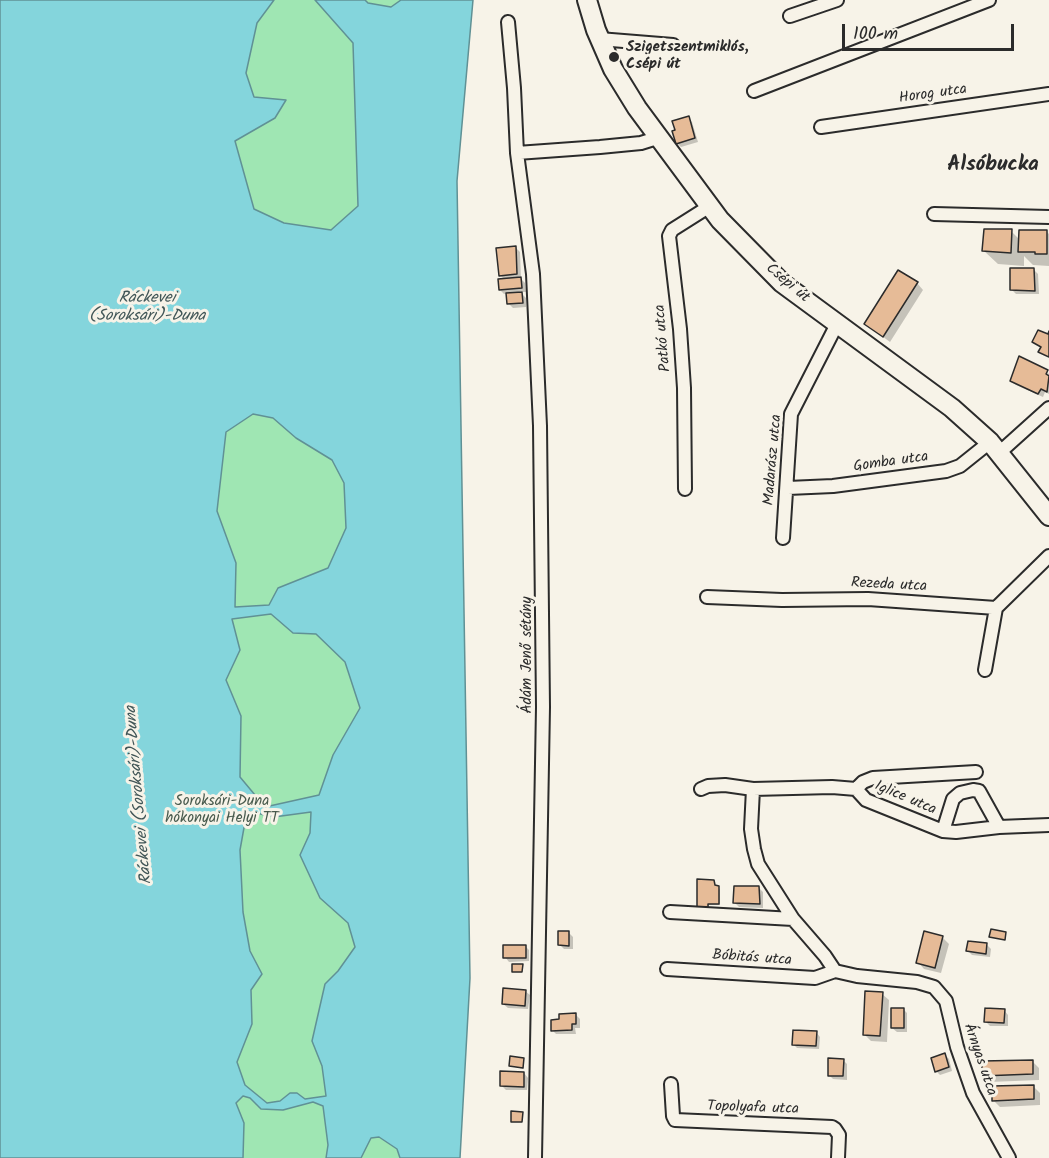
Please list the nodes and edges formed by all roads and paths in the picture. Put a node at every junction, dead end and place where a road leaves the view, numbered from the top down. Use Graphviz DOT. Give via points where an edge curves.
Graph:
graph roads {
  1 [pos="587,0"];
  2 [pos="837,0"];
  3 [pos="989,0"];
  4 [pos="790,16"];
  5 [pos="508,22"];
  6 [pos="599,39"];
  7 [pos="673,45"];
  8 [pos="754,91"];
  9 [pos="1049,94"];
  10 [pos="821,127"];
  11 [pos="657,138"];
  12 [pos="517,153"];
  13 [pos="710,206"];
  14 [pos="934,214"];
  15 [pos="1049,217"];
  16 [pos="837,324"];
  17 [pos="1049,408"];
  18 [pos="994,447"];
  19 [pos="788,488"];
  20 [pos="685,489"];
  21 [pos="1049,516"];
  22 [pos="783,538"];
  23 [pos="1049,556"];
  24 [pos="707,597"];
  25 [pos="996,608"];
  26 [pos="985,670"];
  27 [pos="976,772"];
  28 [pos="701,789"];
  29 [pos="753,789"];
  30 [pos="856,789"];
  31 [pos="1049,825"];
  32 [pos="999,826"];
  33 [pos="943,831"];
  34 [pos="670,912"];
  35 [pos="792,919"];
  36 [pos="667,969"];
  37 [pos="835,971"];
  38 [pos="671,1084"];
  39 [pos="536,1158"];
  40 [pos="838,1158"];
  41 [pos="1009,1158"];
  1 -- 6 [label="street, Csépi út"];
  2 -- 4 [label="street"];
  3 -- 8 [label="street"];
  5 -- 12 [label="street, Ádám Jenő sétány"];
  6 -- 7 [label="street"];
  6 -- 11 [label="street, Csépi út" via="613,69"];
  9 -- 10 [label="street, Horog utca"];
  11 -- 12 [label="street"];
  11 -- 13 [label="street, Csépi út"];
  12 -- 39 [label="street, Ádám Jenő sétány" via="533,274 540,426 543,707"];
  13 -- 16 [label="street, Csépi út" via="782,283"];
  13 -- 20 [label="street, Patkó utca" via="672,230 669,236 684,388"];
  14 -- 15 [label="street" via="970,220"];
  16 -- 18 [label="street, Csépi út" via="952,408"];
  16 -- 19 [label="street, Madarász utca" via="791,414"];
  17 -- 18 [label="street, Gomba utca"];
  18 -- 19 [label="street, Gomba utca" via="946,471"];
  18 -- 21 [label="street, Csépi út"];
  19 -- 22 [label="street, Madarász utca"];
  23 -- 25 [label="street"];
  24 -- 25 [label="street, Rezeda utca" via="868,598"];
  25 -- 26 [label="street"];
  27 -- 30 [label="street" via="873,778"];
  28 -- 29 [label="street, Iglice utca" via="725,785"];
  29 -- 30 [label="street, Iglice utca"];
  29 -- 35 [label="street" via="751,829 758,864"];
  30 -- 33 [label="street, Iglice utca" via="866,800"];
  31 -- 32 [label="street, Iglice utca"];
  32 -- 33 [label="street, Iglice utca"];
  32 -- 33 [label="street" via="979,791 974,790 952,799"];
  34 -- 35 [label="street"];
  35 -- 37 [label="street"];
  36 -- 37 [label="street, Bóbitás utca" via="816,978"];
  37 -- 41 [label="street, Árnyas utca" via="934,987 946,1000 973,1093"];
  38 -- 40 [label="street, Topolyafa utca" via="675,1120 832,1127 839,1135"];
}
